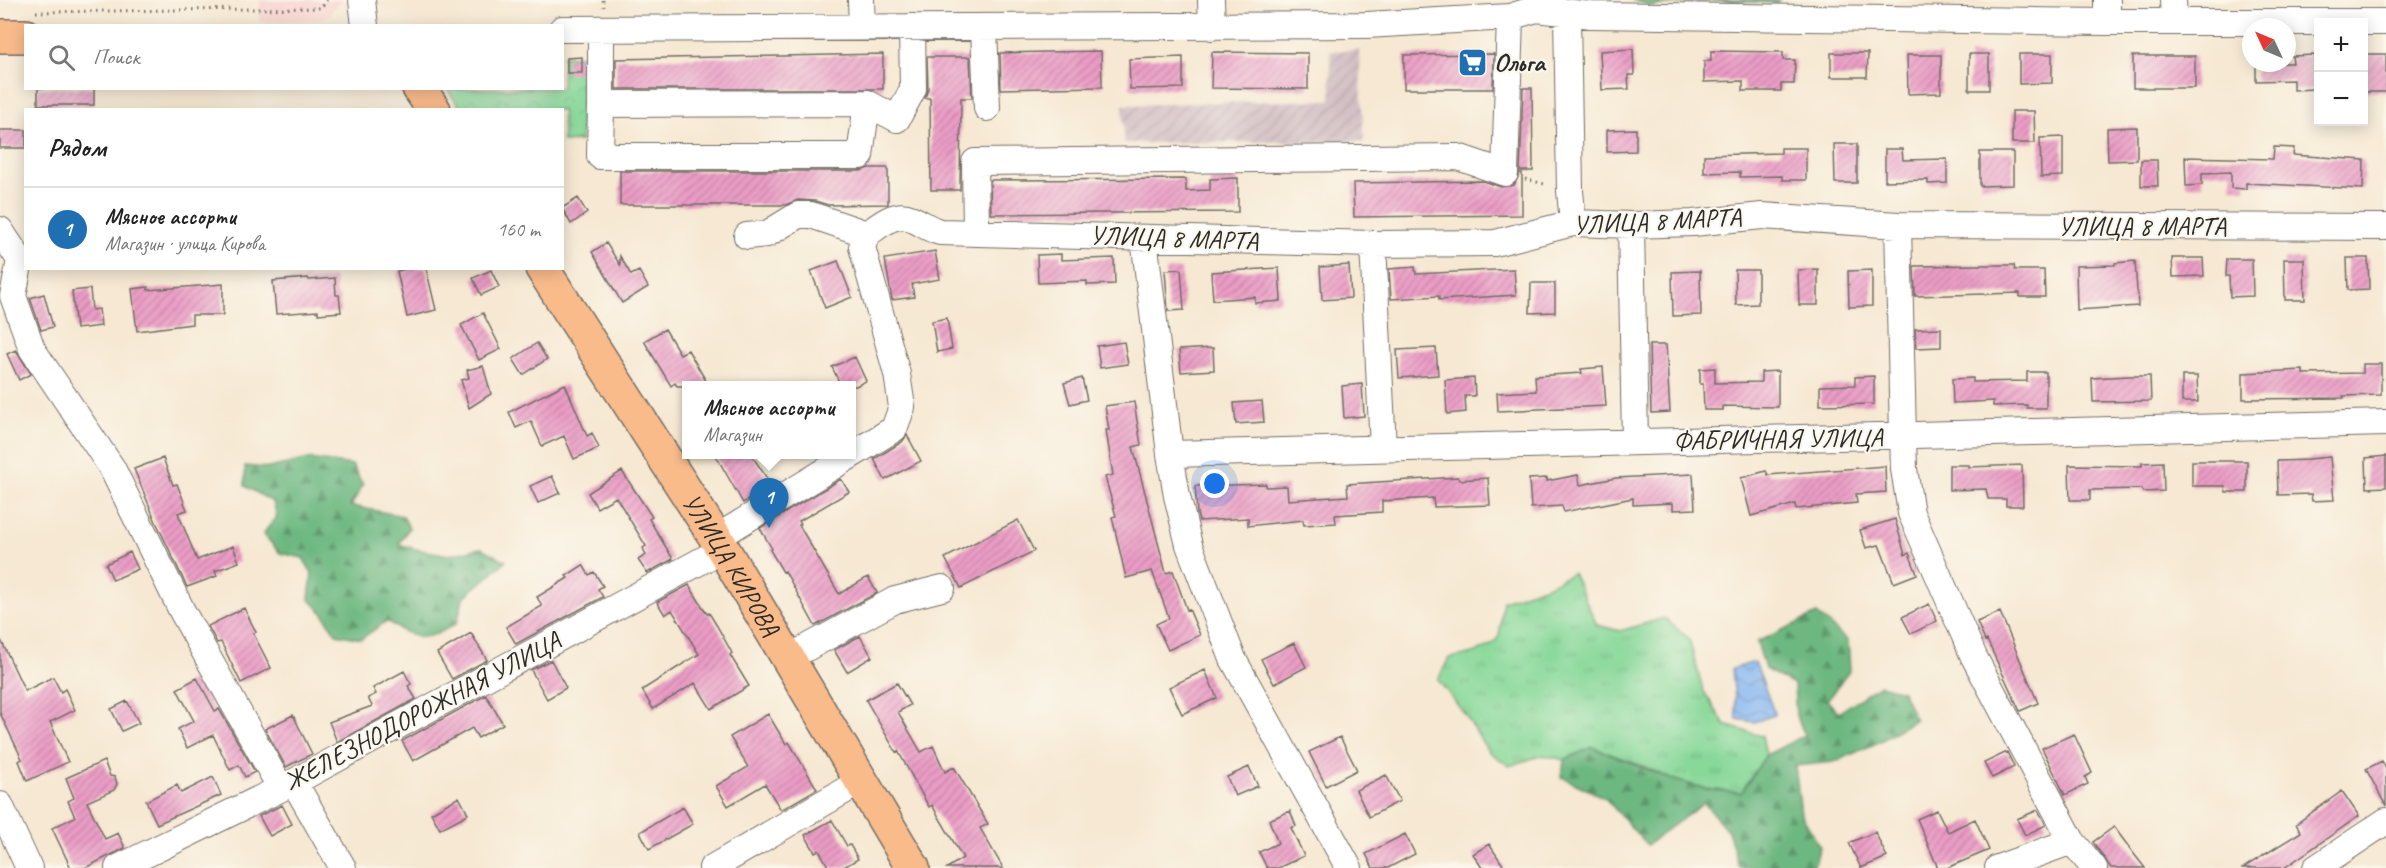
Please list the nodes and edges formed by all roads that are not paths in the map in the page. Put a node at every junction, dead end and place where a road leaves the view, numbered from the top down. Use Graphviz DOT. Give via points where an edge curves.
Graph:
graph roads {
  1 [pos="362,0"];
  2 [pos="861,0"];
  3 [pos="1211,0"];
  4 [pos="1536,5"];
  5 [pos="1793,9"];
  6 [pos="1994,10"];
  7 [pos="2107,11"];
  8 [pos="2173,11"];
  9 [pos="1568,14"];
  10 [pos="1510,17"];
  11 [pos="602,18"];
  12 [pos="2386,22"];
  13 [pos="365,24"];
  14 [pos="24,27"];
  15 [pos="862,27"];
  16 [pos="912,27"];
  17 [pos="984,27"];
  18 [pos="1212,27"];
  19 [pos="564,28"];
  20 [pos="0,36"];
  21 [pos="867,103"];
  22 [pos="601,104"];
  23 [pos="987,108"];
  24 [pos="1573,223"];
  25 [pos="1631,225"];
  26 [pos="1898,225"];
  27 [pos="2386,227"];
  28 [pos="0,230"];
  29 [pos="976,232"];
  30 [pos="867,234"];
  31 [pos="747,236"];
  32 [pos="1144,237"];
  33 [pos="1372,244"];
  34 [pos="23,260"];
  35 [pos="543,270"];
  36 [pos="2386,423"];
  37 [pos="1903,436"];
  38 [pos="1635,442"];
  39 [pos="1383,448"];
  40 [pos="856,454"];
  41 [pos="1170,454"];
  42 [pos="848,459"];
  43 [pos="719,543"];
  44 [pos="942,588"];
  45 [pos="788,658"];
  46 [pos="861,781"];
  47 [pos="287,784"];
  48 [pos="0,805"];
  49 [pos="2386,821"];
  50 [pos="2072,841"];
  51 [pos="29,868"];
  52 [pos="118,868"];
  53 [pos="343,868"];
  54 [pos="712,868"];
  55 [pos="913,868"];
  56 [pos="1349,868"];
  57 [pos="1998,868"];
  58 [pos="2094,868"];
  59 [pos="2316,868"];
  1 -- 13 [label="street"];
  2 -- 15 [label="street"];
  3 -- 18 [label="street"];
  4 -- 9 [label="street"];
  4 -- 10 [label="street"];
  5 -- 6 [label="street"];
  5 -- 9 [label="street"];
  6 -- 7 [label="street"];
  7 -- 8 [label="street"];
  8 -- 12 [label="street"];
  9 -- 24 [label="street"];
  10 -- 18 [label="street" via="1366,25"];
  10 -- 29 [label="street" via="1505,173 1458,157 975,162"];
  11 -- 15 [label="street"];
  11 -- 19 [label="street"];
  11 -- 22 [label="street"];
  14 -- 20 [label="main road"];
  15 -- 16 [label="street"];
  16 -- 17 [label="street"];
  16 -- 21 [label="street" via="913,89 897,119"];
  17 -- 18 [label="street"];
  17 -- 23 [label="street"];
  21 -- 22 [label="street"];
  21 -- 22 [label="street" via="860,156 600,156"];
  24 -- 25 [label="street, УЛИЦА 8 МАРТА"];
  24 -- 33 [label="street, УЛИЦА 8 МАРТА" via="1495,243"];
  25 -- 26 [label="street, УЛИЦА 8 МАРТА" via="1762,216"];
  25 -- 38 [label="street"];
  26 -- 27 [label="street, УЛИЦА 8 МАРТА"];
  26 -- 37 [label="street"];
  28 -- 34 [label="street"];
  29 -- 30 [label="street, УЛИЦА 8 МАРТА" via="940,232 901,216"];
  29 -- 32 [label="street, УЛИЦА 8 МАРТА"];
  30 -- 31 [label="street" via="811,215 798,215 767,234"];
  30 -- 40 [label="street, ЖЕЛЕЗНОДОРОЖНАЯ УЛИЦА" via="862,247 897,374 902,407 894,429"];
  32 -- 33 [label="street, УЛИЦА 8 МАРТА"];
  32 -- 41 [label="street"];
  33 -- 39 [label="street"];
  34 -- 47 [label="street" via="13,296 33,349 112,468 182,611"];
  35 -- 43 [label="main road, УЛИЦА КИРОВА"];
  36 -- 37 [label="street, ФАБРИЧНАЯ УЛИЦА"];
  37 -- 38 [label="street, ФАБРИЧНАЯ УЛИЦА"];
  37 -- 50 [label="street" via="1911,513 1974,657"];
  38 -- 39 [label="street, ФАБРИЧНАЯ УЛИЦА"];
  39 -- 41 [label="street, ФАБРИЧНАЯ УЛИЦА"];
  41 -- 56 [label="street" via="1189,545 1233,659"];
  42 -- 43 [label="street, ЖЕЛЕЗНОДОРОЖНАЯ УЛИЦА"];
  43 -- 45 [label="main road, УЛИЦА КИРОВА"];
  43 -- 47 [label="street, ЖЕЛЕЗНОДОРОЖНАЯ УЛИЦА"];
  44 -- 45 [label="street" via="895,600"];
  45 -- 46 [label="main road, УЛИЦА КИРОВА"];
  46 -- 54 [label="street"];
  46 -- 55 [label="main road, УЛИЦА КИРОВА"];
  47 -- 52 [label="street, ЖЕЛЕЗНОДОРОЖНАЯ УЛИЦА"];
  47 -- 53 [label="street"];
  48 -- 51 [label="street"];
  49 -- 59 [label="street"];
  50 -- 57 [label="street"];
  50 -- 58 [label="street"];
}
